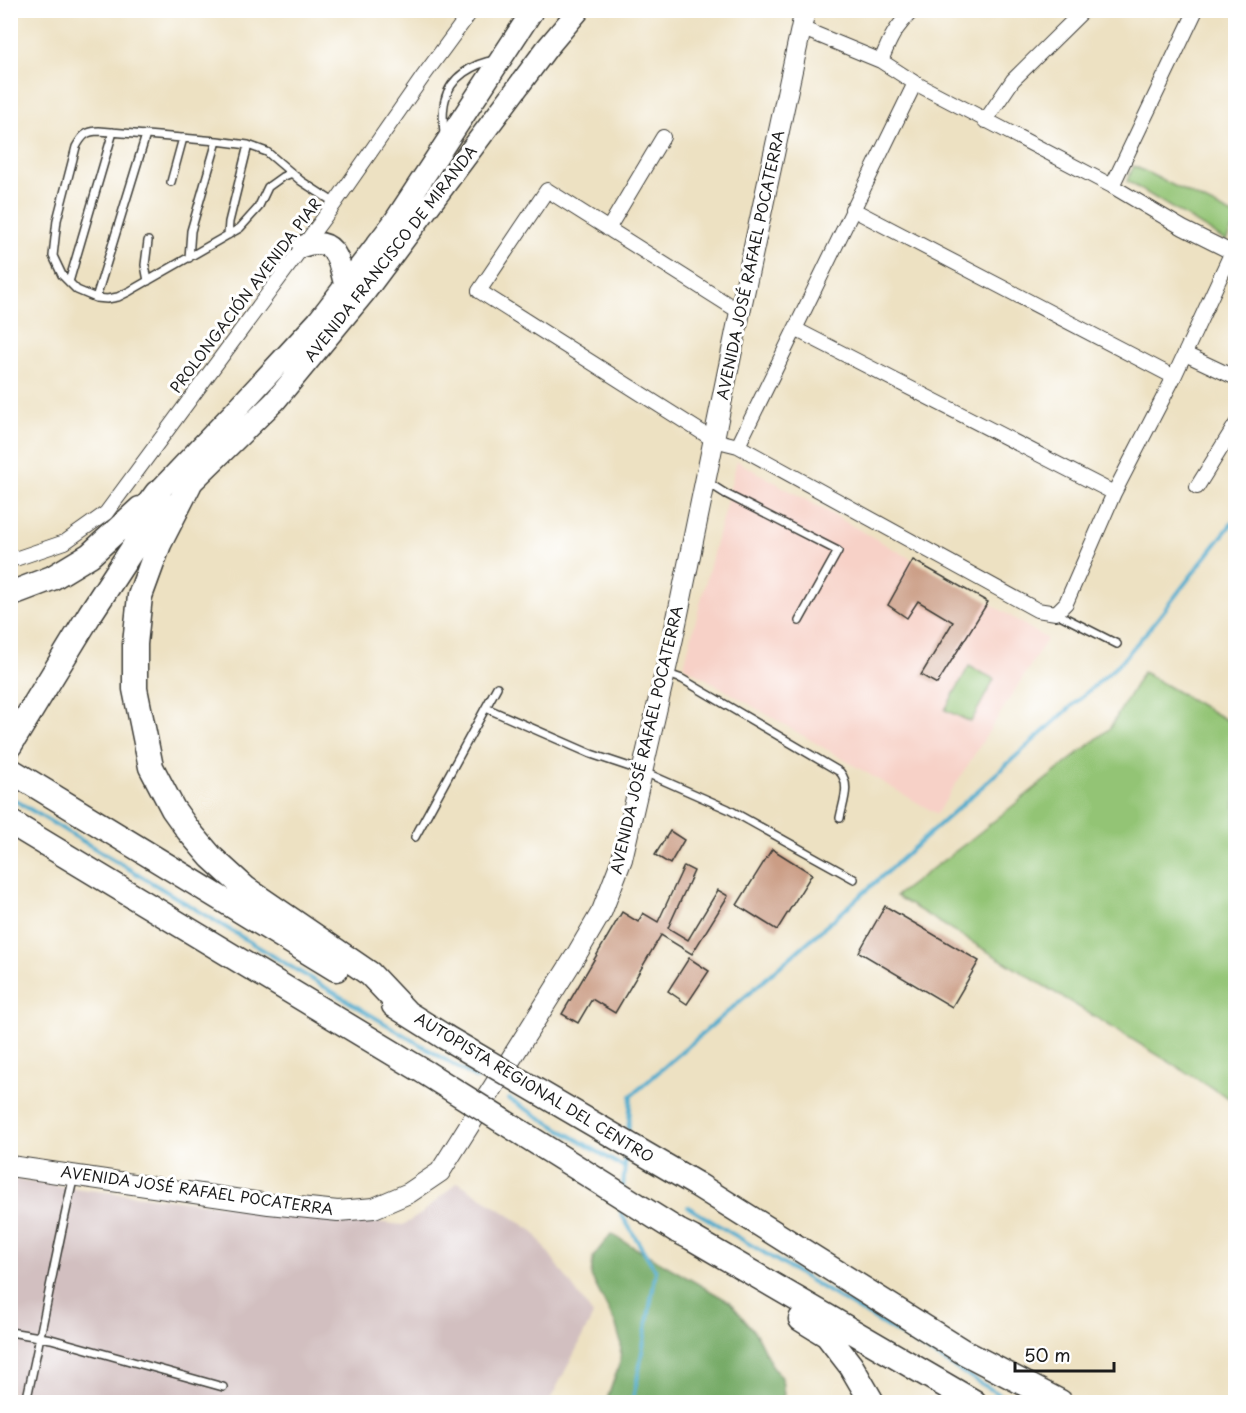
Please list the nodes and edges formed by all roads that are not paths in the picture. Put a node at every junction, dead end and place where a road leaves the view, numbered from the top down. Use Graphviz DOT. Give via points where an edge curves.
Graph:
graph roads {
  1 [pos="472,10"];
  2 [pos="532,10"];
  3 [pos="579,10"];
  4 [pos="913,10"];
  5 [pos="1084,10"];
  6 [pos="1196,10"];
  7 [pos="803,19"];
  8 [pos="881,61"];
  9 [pos="915,83"];
  10 [pos="985,121"];
  11 [pos="113,132"];
  12 [pos="146,135"];
  13 [pos="663,137"];
  14 [pos="183,138"];
  15 [pos="217,141"];
  16 [pos="248,145"];
  17 [pos="292,173"];
  18 [pos="171,182"];
  19 [pos="1112,186"];
  20 [pos="335,203"];
  21 [pos="852,209"];
  22 [pos="608,229"];
  23 [pos="228,235"];
  24 [pos="148,241"];
  25 [pos="303,246"];
  26 [pos="1233,248"];
  27 [pos="189,258"];
  28 [pos="148,281"];
  29 [pos="69,282"];
  30 [pos="345,286"];
  31 [pos="96,298"];
  32 [pos="740,312"];
  33 [pos="795,329"];
  34 [pos="1185,354"];
  35 [pos="1174,377"];
  36 [pos="1236,378"];
  37 [pos="1236,424"];
  38 [pos="714,440"];
  39 [pos="738,446"];
  40 [pos="705,481"];
  41 [pos="189,485"];
  42 [pos="1197,487"];
  43 [pos="1114,492"];
  44 [pos="157,493"];
  45 [pos="10,559"];
  46 [pos="10,594"];
  47 [pos="1056,612"];
  48 [pos="799,621"];
  49 [pos="1117,644"];
  50 [pos="665,673"];
  51 [pos="497,687"];
  52 [pos="486,708"];
  53 [pos="10,721"];
  54 [pos="10,745"];
  55 [pos="10,770"];
  56 [pos="642,771"];
  57 [pos="840,818"];
  58 [pos="12,823"];
  59 [pos="415,837"];
  60 [pos="854,879"];
  61 [pos="406,1012"];
  62 [pos="10,1166"];
  63 [pos="74,1175"];
  64 [pos="685,1234"];
  65 [pos="10,1332"];
  66 [pos="40,1338"];
  67 [pos="223,1387"];
  68 [pos="26,1402"];
  69 [pos="872,1402"];
  70 [pos="974,1402"];
  71 [pos="1060,1402"];
  1 -- 20 [label="street, PROLONGACIÓN AVENIDA PIAR"];
  2 -- 30 [label="main road, AVENIDA FRANCISCO DE MIRANDA" via="445,147"];
  3 -- 41 [label="main road, AVENIDA FRANCISCO DE MIRANDA" via="350,310 275,401"];
  4 -- 8 [label="street" via="892,35"];
  5 -- 10 [label="street" via="1013,80"];
  6 -- 19 [label="street"];
  7 -- 8 [label="street"];
  7 -- 32 [label="street, AVENIDA JOSÉ RAFAEL POCATERRA"];
  8 -- 9 [label="street"];
  9 -- 10 [label="street"];
  9 -- 21 [label="street"];
  10 -- 19 [label="street"];
  11 -- 12 [label="lane"];
  11 -- 29 [label="lane"];
  11 -- 29 [label="lane" via="90,131 76,147 57,220 53,256"];
  12 -- 14 [label="lane"];
  12 -- 31 [label="lane"];
  13 -- 22 [label="street"];
  14 -- 15 [label="lane"];
  14 -- 18 [label="lane"];
  15 -- 16 [label="lane"];
  15 -- 27 [label="lane" via="191,231"];
  16 -- 17 [label="lane" via="267,152"];
  16 -- 23 [label="lane"];
  17 -- 20 [label="lane"];
  17 -- 23 [label="lane" via="268,188 258,208"];
  19 -- 26 [label="street" via="1183,228"];
  20 -- 25 [label="street, PROLONGACIÓN AVENIDA PIAR"];
  21 -- 33 [label="street"];
  21 -- 35 [label="street"];
  22 -- 32 [label="street"];
  22 -- 38 [label="street" via="547,190 479,291"];
  23 -- 27 [label="lane"];
  24 -- 28 [label="lane"];
  25 -- 30 [label="main road" via="329,246 339,261"];
  25 -- 45 [label="street, PROLONGACIÓN AVENIDA PIAR" via="106,513 65,542"];
  26 -- 34 [label="street"];
  27 -- 28 [label="lane"];
  28 -- 31 [label="lane" via="118,297"];
  29 -- 31 [label="lane"];
  30 -- 44 [label="main road, AVENIDA FRANCISCO DE MIRANDA" via="311,328"];
  32 -- 38 [label="street, AVENIDA JOSÉ RAFAEL POCATERRA"];
  33 -- 39 [label="street"];
  33 -- 43 [label="street"];
  34 -- 35 [label="street"];
  34 -- 36 [label="street"];
  35 -- 43 [label="street"];
  37 -- 42 [label="street"];
  38 -- 39 [label="street"];
  38 -- 40 [label="street, AVENIDA JOSÉ RAFAEL POCATERRA"];
  39 -- 47 [label="street" via="1037,610"];
  40 -- 48 [label="lane" via="838,550"];
  40 -- 50 [label="street, AVENIDA JOSÉ RAFAEL POCATERRA"];
  41 -- 54 [label="highway" via="141,536"];
  41 -- 61 [label="highway" via="159,544 140,596 135,689 152,767 173,809 211,856 246,889 370,974"];
  43 -- 47 [label="street" via="1066,603"];
  44 -- 46 [label="highway" via="90,555 52,578"];
  44 -- 53 [label="highway" via="100,574"];
  47 -- 49 [label="lane"];
  50 -- 56 [label="street, AVENIDA JOSÉ RAFAEL POCATERRA"];
  50 -- 57 [label="lane" via="682,679 840,772 847,785"];
  51 -- 52 [label="lane"];
  52 -- 56 [label="lane" via="591,754"];
  52 -- 59 [label="lane"];
  55 -- 61 [label="highway, AUTOPISTA REGIONAL DEL CENTRO"];
  56 -- 60 [label="lane" via="728,808"];
  56 -- 63 [label="street, AVENIDA JOSÉ RAFAEL POCATERRA" via="622,859 602,911 440,1172 410,1192 374,1208 338,1211"];
  58 -- 64 [label="highway, bridge"];
  61 -- 71 [label="highway, AUTOPISTA REGIONAL DEL CENTRO, bridge" via="696,1184 962,1351"];
  62 -- 63 [label="street, AVENIDA JOSÉ RAFAEL POCATERRA"];
  63 -- 66 [label="lane"];
  64 -- 69 [label="highway" via="715,1266 827,1335"];
  64 -- 70 [label="highway"];
  65 -- 66 [label="lane"];
  66 -- 67 [label="lane"];
  66 -- 68 [label="lane"];
}
